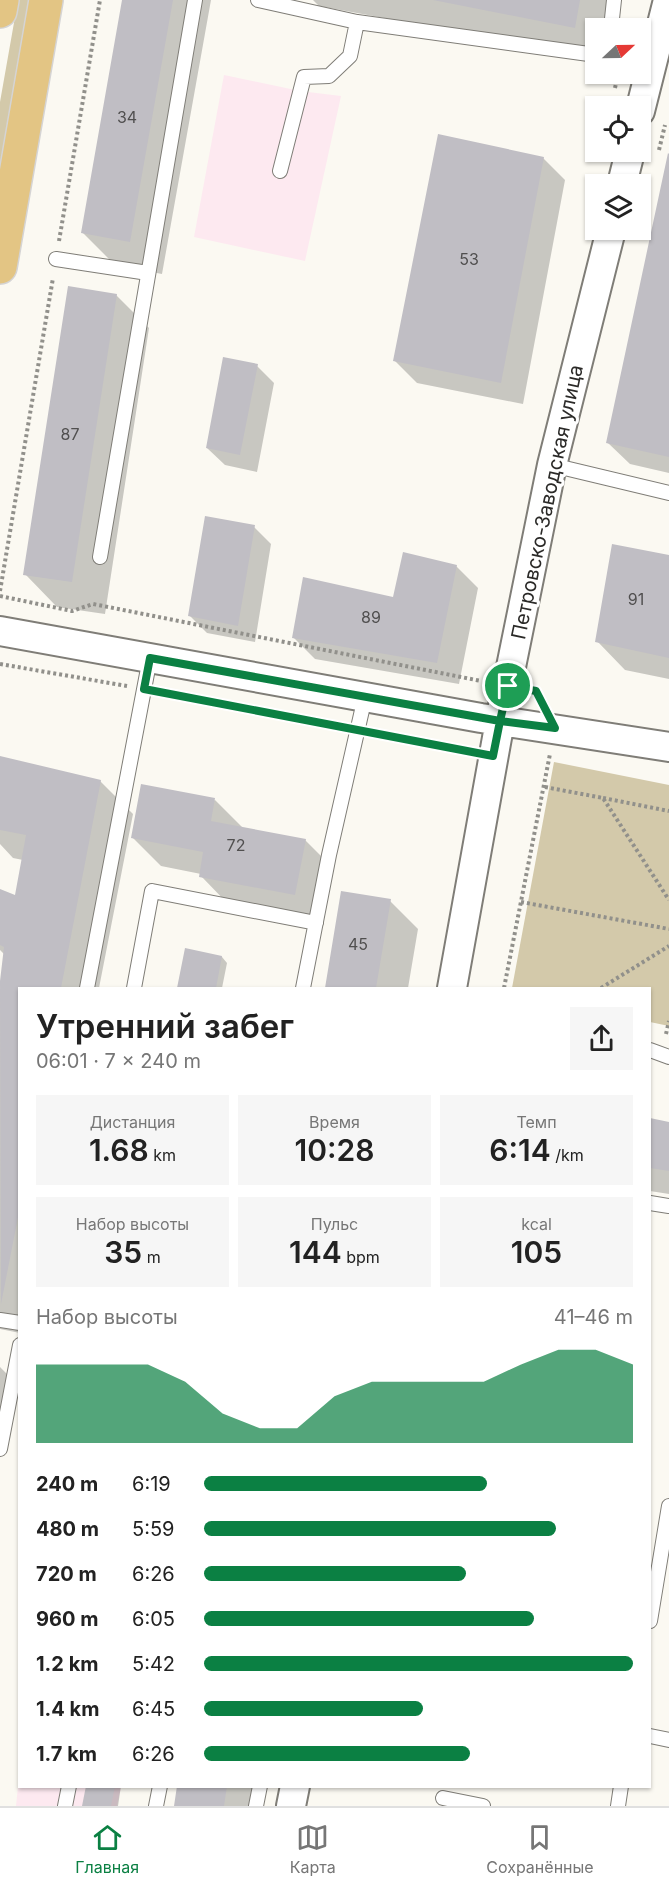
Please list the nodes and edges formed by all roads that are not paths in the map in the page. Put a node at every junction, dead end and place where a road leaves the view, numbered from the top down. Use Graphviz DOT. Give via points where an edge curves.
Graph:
graph roads {
  1 [pos="2,0"];
  2 [pos="46,0"];
  3 [pos="195,0"];
  4 [pos="258,0"];
  5 [pos="614,0"];
  6 [pos="668,0"];
  7 [pos="0,11"];
  8 [pos="612,18"];
  9 [pos="357,22"];
  10 [pos="585,53"];
  11 [pos="644,96"];
  12 [pos="280,171"];
  13 [pos="608,240"];
  14 [pos="56,259"];
  15 [pos="0,267"];
  16 [pos="148,273"];
  17 [pos="552,465"];
  18 [pos="669,494"];
  19 [pos="100,557"];
  20 [pos="0,631"];
  21 [pos="150,658"];
  22 [pos="365,696"];
  23 [pos="500,721"];
  24 [pos="669,747"];
  25 [pos="316,923"];
  26 [pos="87,987"];
  27 [pos="134,987"];
  28 [pos="303,987"];
  29 [pos="452,987"];
  30 [pos="651,1050"];
  31 [pos="669,1057"];
  32 [pos="651,1203"];
  33 [pos="669,1206"];
  34 [pos="0,1320"];
  35 [pos="18,1323"];
  36 [pos="18,1355"];
  37 [pos="0,1449"];
  38 [pos="669,1506"];
  39 [pos="651,1615"];
  40 [pos="651,1736"];
  41 [pos="669,1740"];
  42 [pos="69,1788"];
  43 [pos="160,1788"];
  44 [pos="260,1788"];
  45 [pos="295,1788"];
  46 [pos="621,1788"];
  47 [pos="443,1798"];
  48 [pos="65,1806"];
  49 [pos="156,1806"];
  50 [pos="256,1806"];
  51 [pos="291,1806"];
  52 [pos="483,1806"];
  53 [pos="618,1806"];
  1 -- 7 [label="main road"];
  2 -- 15 [label="main road"];
  3 -- 16 [label="lane"];
  4 -- 9 [label="lane"];
  5 -- 8 [label="lane"];
  6 -- 11 [label="street"];
  9 -- 10 [label="lane"];
  9 -- 12 [label="lane" via="350,56 329,76 303,77"];
  13 -- 17 [label="street, Петровско-Заводская улица"];
  14 -- 16 [label="lane"];
  16 -- 19 [label="lane"];
  17 -- 18 [label="lane"];
  17 -- 23 [label="street, Петровско-Заводская улица"];
  20 -- 21 [label="street"];
  21 -- 22 [label="street"];
  21 -- 26 [label="lane"];
  22 -- 23 [label="street"];
  22 -- 25 [label="lane"];
  23 -- 24 [label="street"];
  23 -- 29 [label="street, Петровско-Заводская улица"];
  25 -- 27 [label="lane" via="152,891"];
  25 -- 28 [label="lane"];
  30 -- 31 [label="lane"];
  32 -- 33 [label="lane"];
  34 -- 35 [label="lane"];
  36 -- 37 [label="lane"];
  38 -- 39 [label="lane"];
  40 -- 41 [label="lane"];
  42 -- 48 [label="lane"];
  43 -- 49 [label="lane"];
  44 -- 50 [label="lane"];
  45 -- 51 [label="street"];
  46 -- 53 [label="lane"];
  47 -- 52 [label="lane"];
}
